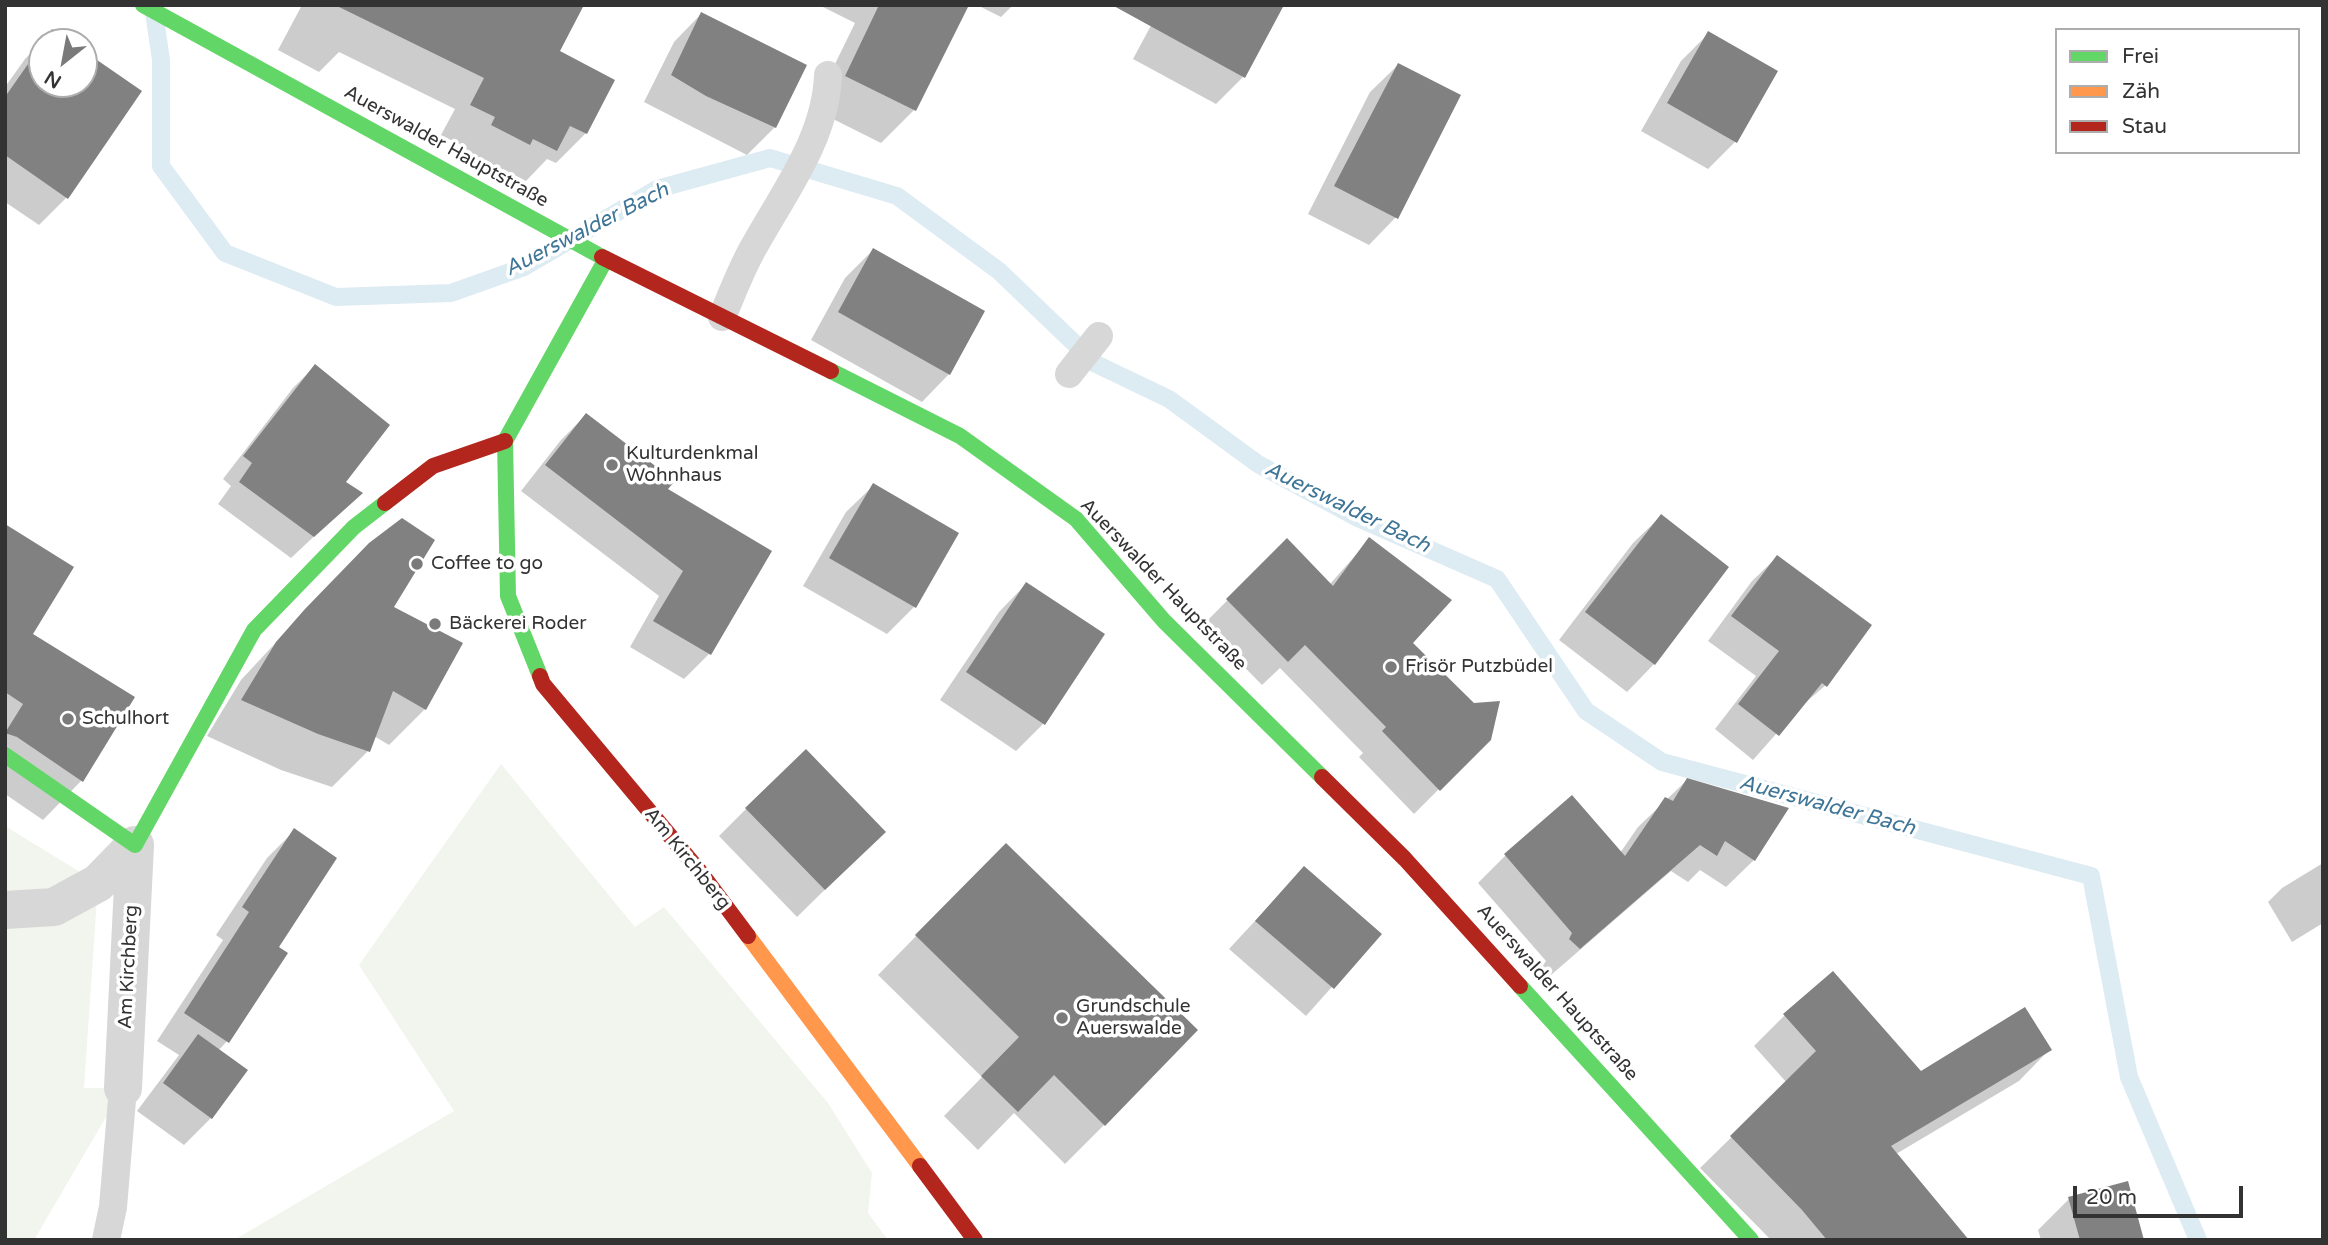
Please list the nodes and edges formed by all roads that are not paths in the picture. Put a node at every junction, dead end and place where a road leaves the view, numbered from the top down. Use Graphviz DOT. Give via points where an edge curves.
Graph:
graph roads {
  1 [pos="143,5"];
  2 [pos="828,75"];
  3 [pos="604,258"];
  4 [pos="722,317"];
  5 [pos="1100,336"];
  6 [pos="1069,374"];
  7 [pos="505,440"];
  8 [pos="5,755"];
  9 [pos="135,845"];
  10 [pos="5,910"];
  11 [pos="123,1088"];
  12 [pos="106,1240"];
  13 [pos="975,1240"];
  14 [pos="1751,1240"];
  1 -- 3 [label="main road, Auerswalder Hauptstraße"];
  2 -- 4 [label="lane" via="821,117 794,181 755,244"];
  3 -- 4 [label="main road, Auerswalder Hauptstraße"];
  3 -- 7 [label="main road"];
  4 -- 14 [label="main road, Auerswalder Hauptstraße" via="960,436 1076,520 1164,621 1405,859"];
  5 -- 6 [label="lane"];
  7 -- 9 [label="main road, Am Kirchberg" via="433,466 354,527 254,630"];
  7 -- 13 [label="main road, Am Kirchberg" via="508,596 543,684 701,873"];
  8 -- 9 [label="main road"];
  9 -- 10 [label="street, Am Kirchberg" via="98,883 54,907"];
  9 -- 11 [label="street, Am Kirchberg"];
  11 -- 12 [label="lane"];
}
